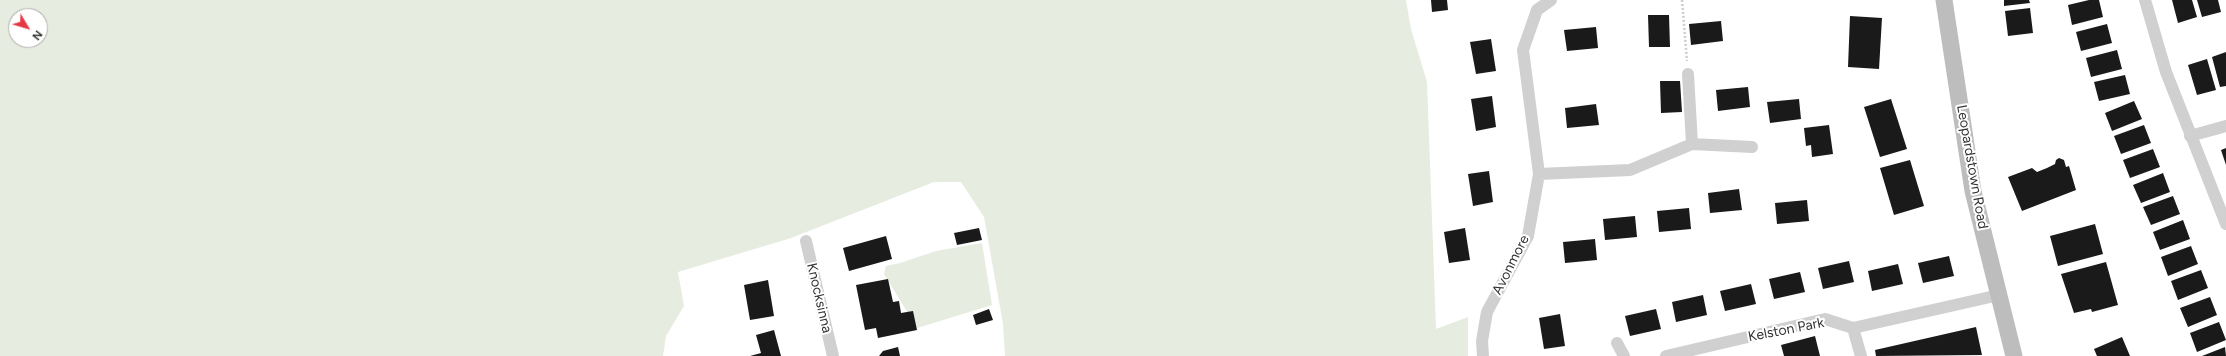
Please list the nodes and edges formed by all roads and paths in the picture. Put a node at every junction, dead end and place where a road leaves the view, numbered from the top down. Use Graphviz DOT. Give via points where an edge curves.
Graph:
graph roads {
  1 [pos="1551,0"];
  2 [pos="1682,0"];
  3 [pos="1944,0"];
  4 [pos="2145,0"];
  5 [pos="1688,74"];
  6 [pos="2226,126"];
  7 [pos="2190,136"];
  8 [pos="1692,144"];
  9 [pos="1752,147"];
  10 [pos="1538,174"];
  11 [pos="2226,224"];
  12 [pos="806,241"];
  13 [pos="1999,295"];
  14 [pos="1853,328"];
  15 [pos="1618,343"];
  16 [pos="1683,354"];
  17 [pos="833,356"];
  18 [pos="1483,356"];
  19 [pos="1624,356"];
  20 [pos="1666,356"];
  21 [pos="1861,356"];
  22 [pos="2014,356"];
  1 -- 10 [label="street, Avonmore" via="1538,10 1523,50"];
  2 -- 5 [label="path"];
  3 -- 13 [label="main road, Leopardstown Road" via="1973,191"];
  4 -- 7 [label="street" via="2166,72"];
  5 -- 8 [label="street"];
  6 -- 7 [label="street"];
  7 -- 11 [label="street"];
  8 -- 9 [label="street"];
  8 -- 10 [label="street" via="1630,170"];
  10 -- 18 [label="street, Avonmore" via="1528,236 1487,312 1482,341"];
  12 -- 17 [label="street, Knocksinna"];
  13 -- 14 [label="street"];
  13 -- 22 [label="main road, Leopardstown Road"];
  14 -- 16 [label="street, Kelston Park" via="1825,319"];
  14 -- 21 [label="street"];
  15 -- 19 [label="street"];
  16 -- 20 [label="street, Kelston Park"];
}
